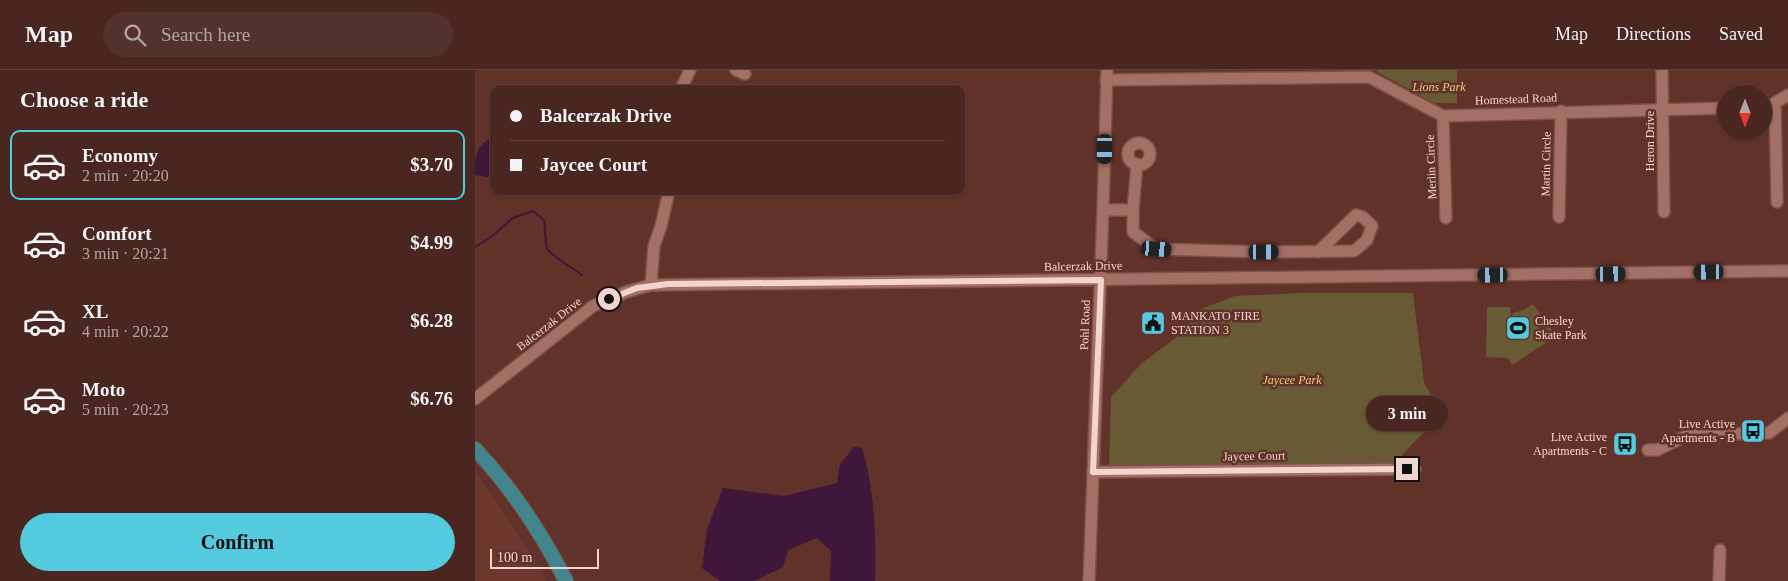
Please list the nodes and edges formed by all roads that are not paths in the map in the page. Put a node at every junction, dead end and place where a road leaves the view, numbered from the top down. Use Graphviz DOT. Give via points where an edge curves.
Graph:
graph roads {
  1 [pos="690,70"];
  2 [pos="1663,70"];
  3 [pos="1106,75"];
  4 [pos="1175,75"];
  5 [pos="683,85"];
  6 [pos="1788,95"];
  7 [pos="1775,103"];
  8 [pos="1663,108"];
  9 [pos="1717,108"];
  10 [pos="1561,111"];
  11 [pos="1443,116"];
  12 [pos="1137,164"];
  13 [pos="668,195"];
  14 [pos="1777,202"];
  15 [pos="1103,210"];
  16 [pos="1133,210"];
  17 [pos="1664,212"];
  18 [pos="1559,217"];
  19 [pos="1446,218"];
  20 [pos="1318,252"];
  21 [pos="1788,271"];
  22 [pos="1101,280"];
  23 [pos="651,285"];
  24 [pos="475,399"];
  25 [pos="1788,418"];
  26 [pos="475,449"];
  27 [pos="1649,450"];
  28 [pos="1415,468"];
  29 [pos="1093,472"];
  30 [pos="1720,550"];
  31 [pos="566,581"];
  32 [pos="1089,581"];
  33 [pos="1719,581"];
  1 -- 5 [label="street"];
  2 -- 8 [label="street, Heron Drive"];
  3 -- 4 [label="street"];
  3 -- 15 [label="street, Pohl Road"];
  4 -- 11 [label="street" via="1369,77"];
  6 -- 7 [label="street"];
  7 -- 14 [label="street"];
  8 -- 9 [label="street, Homestead Road"];
  8 -- 10 [label="street, Homestead Road"];
  8 -- 17 [label="street, Heron Drive"];
  10 -- 11 [label="street, Homestead Road"];
  10 -- 18 [label="street, Martin Circle"];
  11 -- 19 [label="street, Merlin Circle"];
  12 -- 16 [label="street"];
  13 -- 23 [label="street" via="653,246"];
  15 -- 16 [label="street"];
  15 -- 22 [label="street, Pohl Road"];
  16 -- 20 [label="street" via="1133,232 1157,249"];
  20 -- 20 [label="street" via="1354,251 1367,240 1373,226 1363,216 1356,215"];
  21 -- 22 [label="street, Balcerzak Drive"];
  22 -- 23 [label="street, Balcerzak Drive"];
  22 -- 29 [label="street, Pohl Road"];
  23 -- 24 [label="street, Balcerzak Drive" via="593,306"];
  25 -- 27 [label="street" via="1769,433 1688,435 1657,450"];
  26 -- 31 [label="main road" via="519,503"];
  28 -- 29 [label="street, Jaycee Court"];
  29 -- 32 [label="street, Pohl Road"];
  30 -- 33 [label="street"];
}
